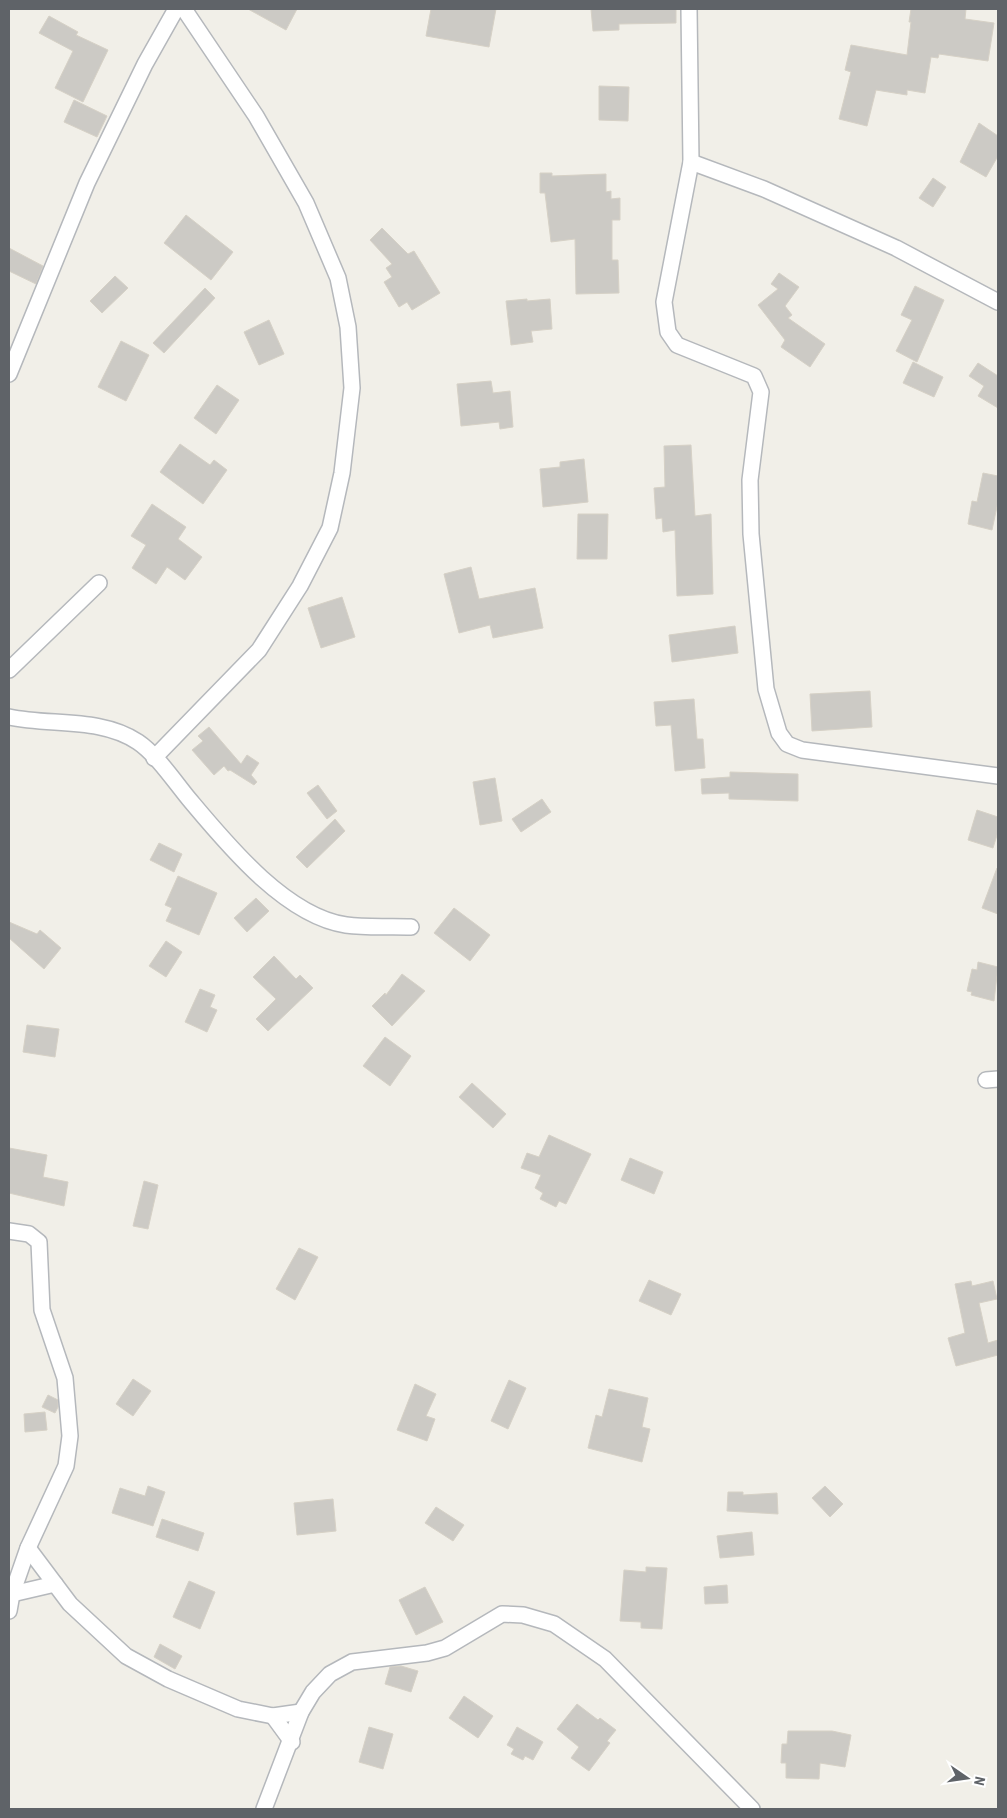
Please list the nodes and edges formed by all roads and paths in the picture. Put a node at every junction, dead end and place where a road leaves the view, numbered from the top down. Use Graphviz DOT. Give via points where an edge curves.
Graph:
graph roads {
  1 [pos="176,9"];
  2 [pos="184,9"];
  3 [pos="689,9"];
  4 [pos="691,162"];
  5 [pos="998,302"];
  6 [pos="9,374"];
  7 [pos="99,583"];
  8 [pos="9,670"];
  9 [pos="9,717"];
  10 [pos="154,758"];
  11 [pos="998,776"];
  12 [pos="410,927"];
  13 [pos="9,1231"];
  14 [pos="28,1548"];
  15 [pos="55,1584"];
  16 [pos="12,1594"];
  17 [pos="9,1611"];
  18 [pos="301,1712"];
  19 [pos="273,1716"];
  20 [pos="292,1742"];
  21 [pos="264,1809"];
  22 [pos="752,1809"];
  1 -- 6 [label="street" via="145,64 87,183"];
  2 -- 10 [label="street" via="256,116 306,204 338,278 348,328 352,388 342,473 330,528 300,586 259,650"];
  3 -- 4 [label="street"];
  4 -- 5 [label="street" via="764,188 887,244"];
  4 -- 11 [label="street" via="664,302 668,332 677,345 754,376 761,392 750,480 751,534 766,689 778,733 787,744 802,750"];
  7 -- 8 [label="street"];
  9 -- 10 [label="street" via="112,730 139,742"];
  10 -- 12 [label="street" via="227,845 278,892 313,914 345,925"];
  13 -- 14 [label="street" via="28,1234 39,1242 42,1310 66,1378 69,1402 70,1436 66,1466"];
  14 -- 15 [label="street"];
  14 -- 16 [label="street"];
  15 -- 16 [label="street"];
  15 -- 19 [label="street" via="70,1604 126,1656 168,1679 238,1708"];
  16 -- 17 [label="street"];
  18 -- 19 [label="street"];
  18 -- 20 [label="street"];
  18 -- 22 [label="street" via="312,1692 330,1674 352,1662 427,1653 461,1640 502,1614 523,1615 554,1624 605,1659"];
  19 -- 20 [label="street"];
  20 -- 21 [label="street"];
}
